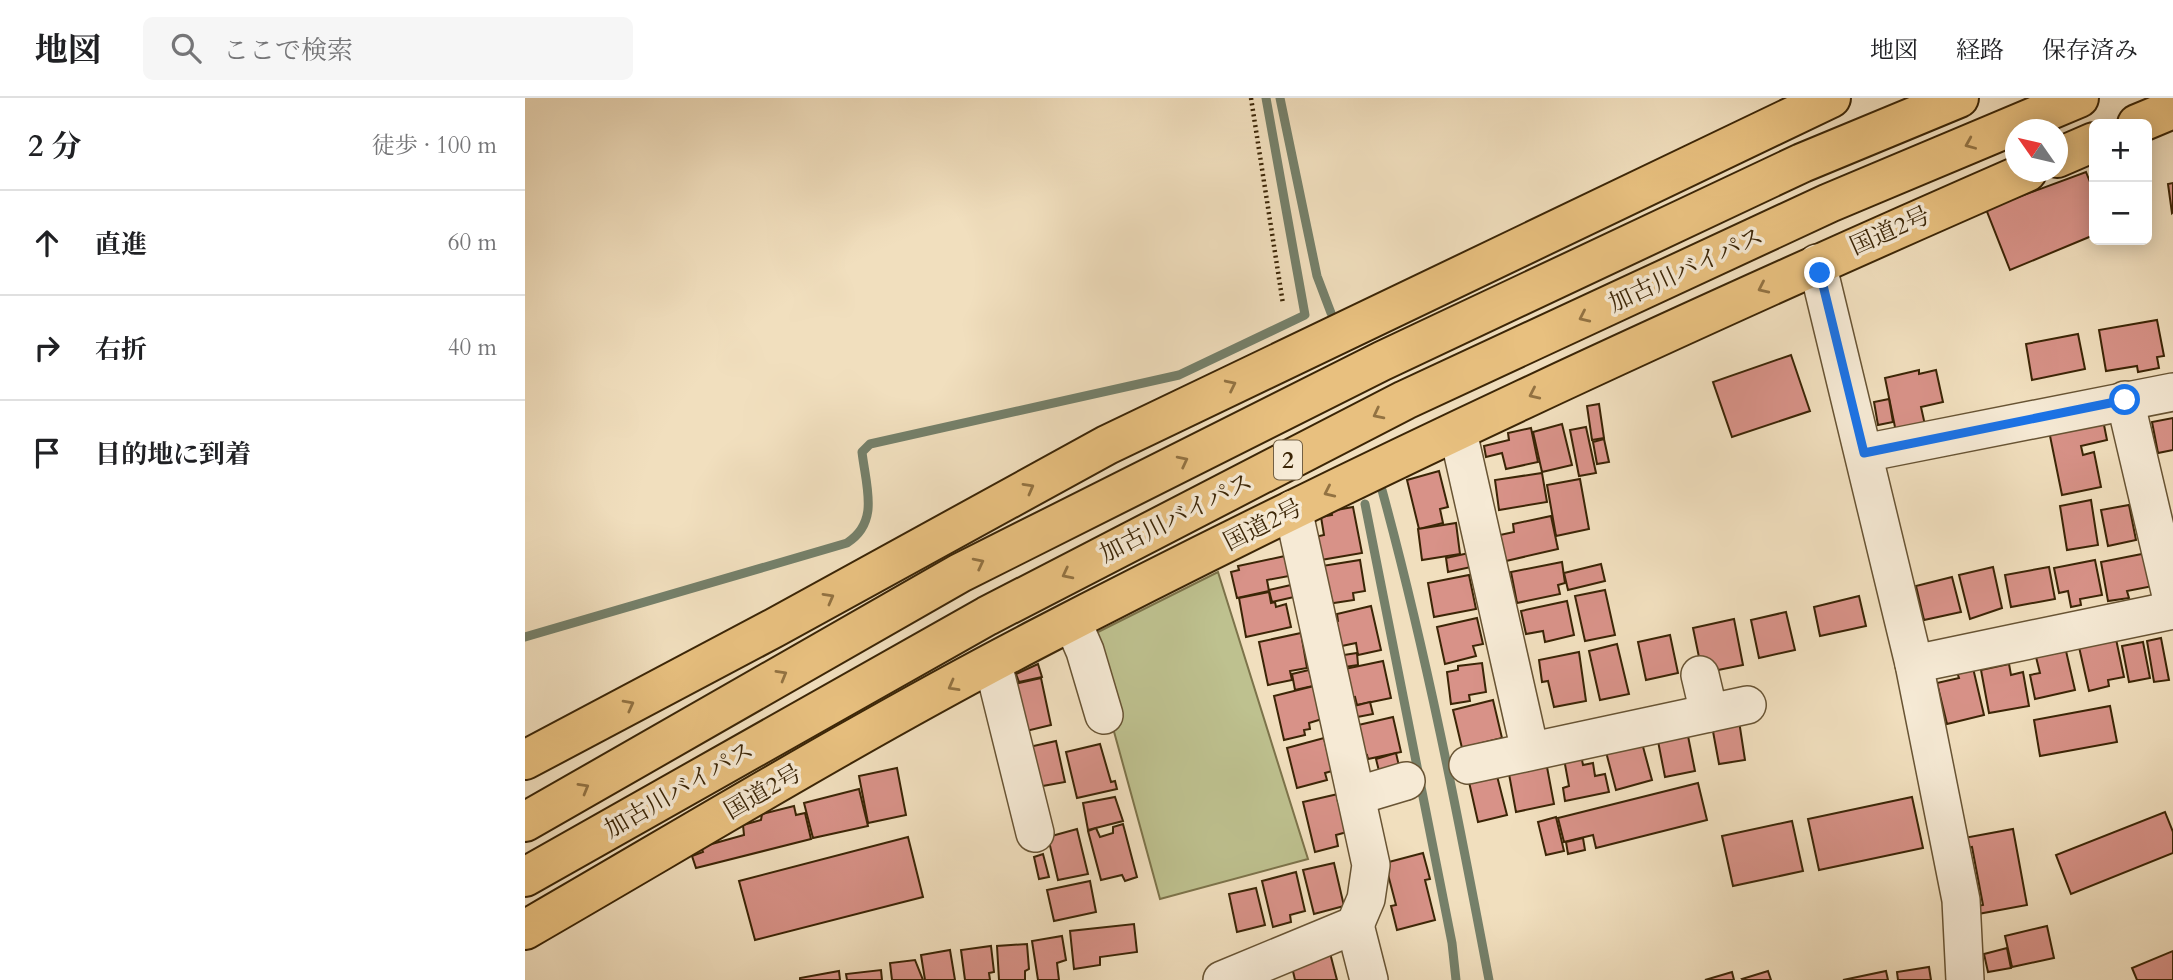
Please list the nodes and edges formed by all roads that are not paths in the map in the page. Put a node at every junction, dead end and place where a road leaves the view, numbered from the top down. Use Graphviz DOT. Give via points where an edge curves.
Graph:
graph roads {
  1 [pos="1831,98"];
  2 [pos="1959,98"];
  3 [pos="2078,98"];
  4 [pos="1790,106"];
  5 [pos="2173,109"];
  6 [pos="2149,119"];
  7 [pos="2089,144"];
  8 [pos="2068,153"];
  9 [pos="2005,182"];
  10 [pos="1818,263"];
  11 [pos="2173,392"];
  12 [pos="2125,400"];
  13 [pos="1458,432"];
  14 [pos="1864,453"];
  15 [pos="1293,509"];
  16 [pos="2173,604"];
  17 [pos="2173,610"];
  18 [pos="1072,621"];
  19 [pos="993,664"];
  20 [pos="1914,664"];
  21 [pos="1700,676"];
  22 [pos="1747,705"];
  23 [pos="1709,713"];
  24 [pos="1104,715"];
  25 [pos="1530,751"];
  26 [pos="525,760"];
  27 [pos="1468,765"];
  28 [pos="1406,782"];
  29 [pos="1356,796"];
  30 [pos="525,822"];
  31 [pos="1035,833"];
  32 [pos="525,877"];
  33 [pos="1355,925"];
  34 [pos="525,930"];
  35 [pos="1222,980"];
  36 [pos="1370,980"];
  37 [pos="1965,980"];
  1 -- 4 [label="highway"];
  30 -- 2 [label="highway, 加古川バイパス / 2, one-way" via="985,560 1394,355 1802,163"];
  3 -- 32 [label="highway, 加古川バイパス / 2, one-way" via="1829,203 1405,400 987,615"];
  26 -- 4 [label="highway, one-way" via="1107,445"];
  5 -- 6 [label="highway"];
  7 -- 8 [label="highway"];
  9 -- 10 [label="highway, 国道2号 / 2"];
  10 -- 13 [label="highway, 国道2号 / 2, one-way"];
  10 -- 14 [label="street"];
  11 -- 12 [label="street"];
  12 -- 14 [label="street"];
  12 -- 16 [label="street"];
  13 -- 15 [label="highway, 国道2号 / 2, one-way"];
  13 -- 25 [label="street"];
  14 -- 20 [label="street"];
  15 -- 18 [label="highway, 国道2号 / 2"];
  15 -- 29 [label="street"];
  17 -- 20 [label="street"];
  18 -- 19 [label="highway, 国道2号 / 2"];
  18 -- 24 [label="street" via="1086,651"];
  19 -- 31 [label="street"];
  19 -- 34 [label="highway, 国道2号 / 2, one-way"];
  20 -- 37 [label="street" via="1961,900"];
  21 -- 23 [label="street"];
  22 -- 23 [label="street"];
  23 -- 25 [label="street"];
  25 -- 27 [label="street"];
  28 -- 29 [label="street"];
  29 -- 33 [label="street" via="1371,865 1366,900"];
  33 -- 35 [label="street"];
  33 -- 36 [label="street"];
}
